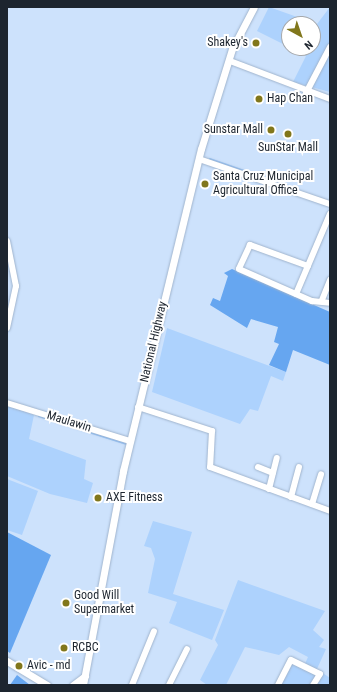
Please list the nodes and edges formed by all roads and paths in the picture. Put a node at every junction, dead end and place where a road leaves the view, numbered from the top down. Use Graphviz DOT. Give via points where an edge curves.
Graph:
graph roads {
  1 [pos="254,7"];
  2 [pos="330,47"];
  3 [pos="230,61"];
  4 [pos="306,93"];
  5 [pos="330,99"];
  6 [pos="199,158"];
  7 [pos="330,204"];
  8 [pos="330,214"];
  9 [pos="7,241"];
  10 [pos="308,266"];
  11 [pos="330,280"];
  12 [pos="296,294"];
  13 [pos="322,300"];
  14 [pos="330,303"];
  15 [pos="7,328"];
  16 [pos="7,403"];
  17 [pos="138,407"];
  18 [pos="130,441"];
  19 [pos="277,458"];
  20 [pos="258,467"];
  21 [pos="299,467"];
  22 [pos="273,473"];
  23 [pos="321,474"];
  24 [pos="268,489"];
  25 [pos="291,497"];
  26 [pos="312,504"];
  27 [pos="330,511"];
  28 [pos="154,631"];
  29 [pos="187,649"];
  30 [pos="7,661"];
  31 [pos="86,676"];
  32 [pos="47,685"];
  33 [pos="73,685"];
  34 [pos="83,685"];
  35 [pos="132,685"];
  36 [pos="169,685"];
  37 [pos="278,685"];
  38 [pos="313,685"];
  1 -- 3 [label="main road, National Highway" via="232,49"];
  2 -- 4 [label="street"];
  3 -- 4 [label="street"];
  3 -- 6 [label="main road, National Highway"];
  4 -- 5 [label="street"];
  6 -- 7 [label="street"];
  6 -- 17 [label="main road, National Highway"];
  8 -- 10 [label="street"];
  9 -- 15 [label="street" via="16,286"];
  10 -- 12 [label="street"];
  10 -- 12 [label="street" via="250,245 238,269"];
  11 -- 13 [label="street"];
  12 -- 13 [label="street" via="312,301"];
  13 -- 14 [label="street"];
  16 -- 18 [label="street, Maulawin"];
  17 -- 18 [label="main road, National Highway"];
  17 -- 24 [label="street" via="212,431 214,436 207,462 210,467"];
  18 -- 31 [label="main road, National Highway"];
  19 -- 22 [label="street"];
  20 -- 22 [label="street"];
  21 -- 25 [label="street"];
  22 -- 24 [label="street"];
  23 -- 26 [label="street"];
  24 -- 25 [label="street"];
  25 -- 26 [label="street"];
  26 -- 27 [label="street"];
  28 -- 35 [label="street"];
  29 -- 36 [label="street"];
  30 -- 32 [label="main road"];
  31 -- 33 [label="main road"];
  31 -- 34 [label="main road, National Highway"];
  37 -- 38 [label="street" via="291,660 320,674"];
}
